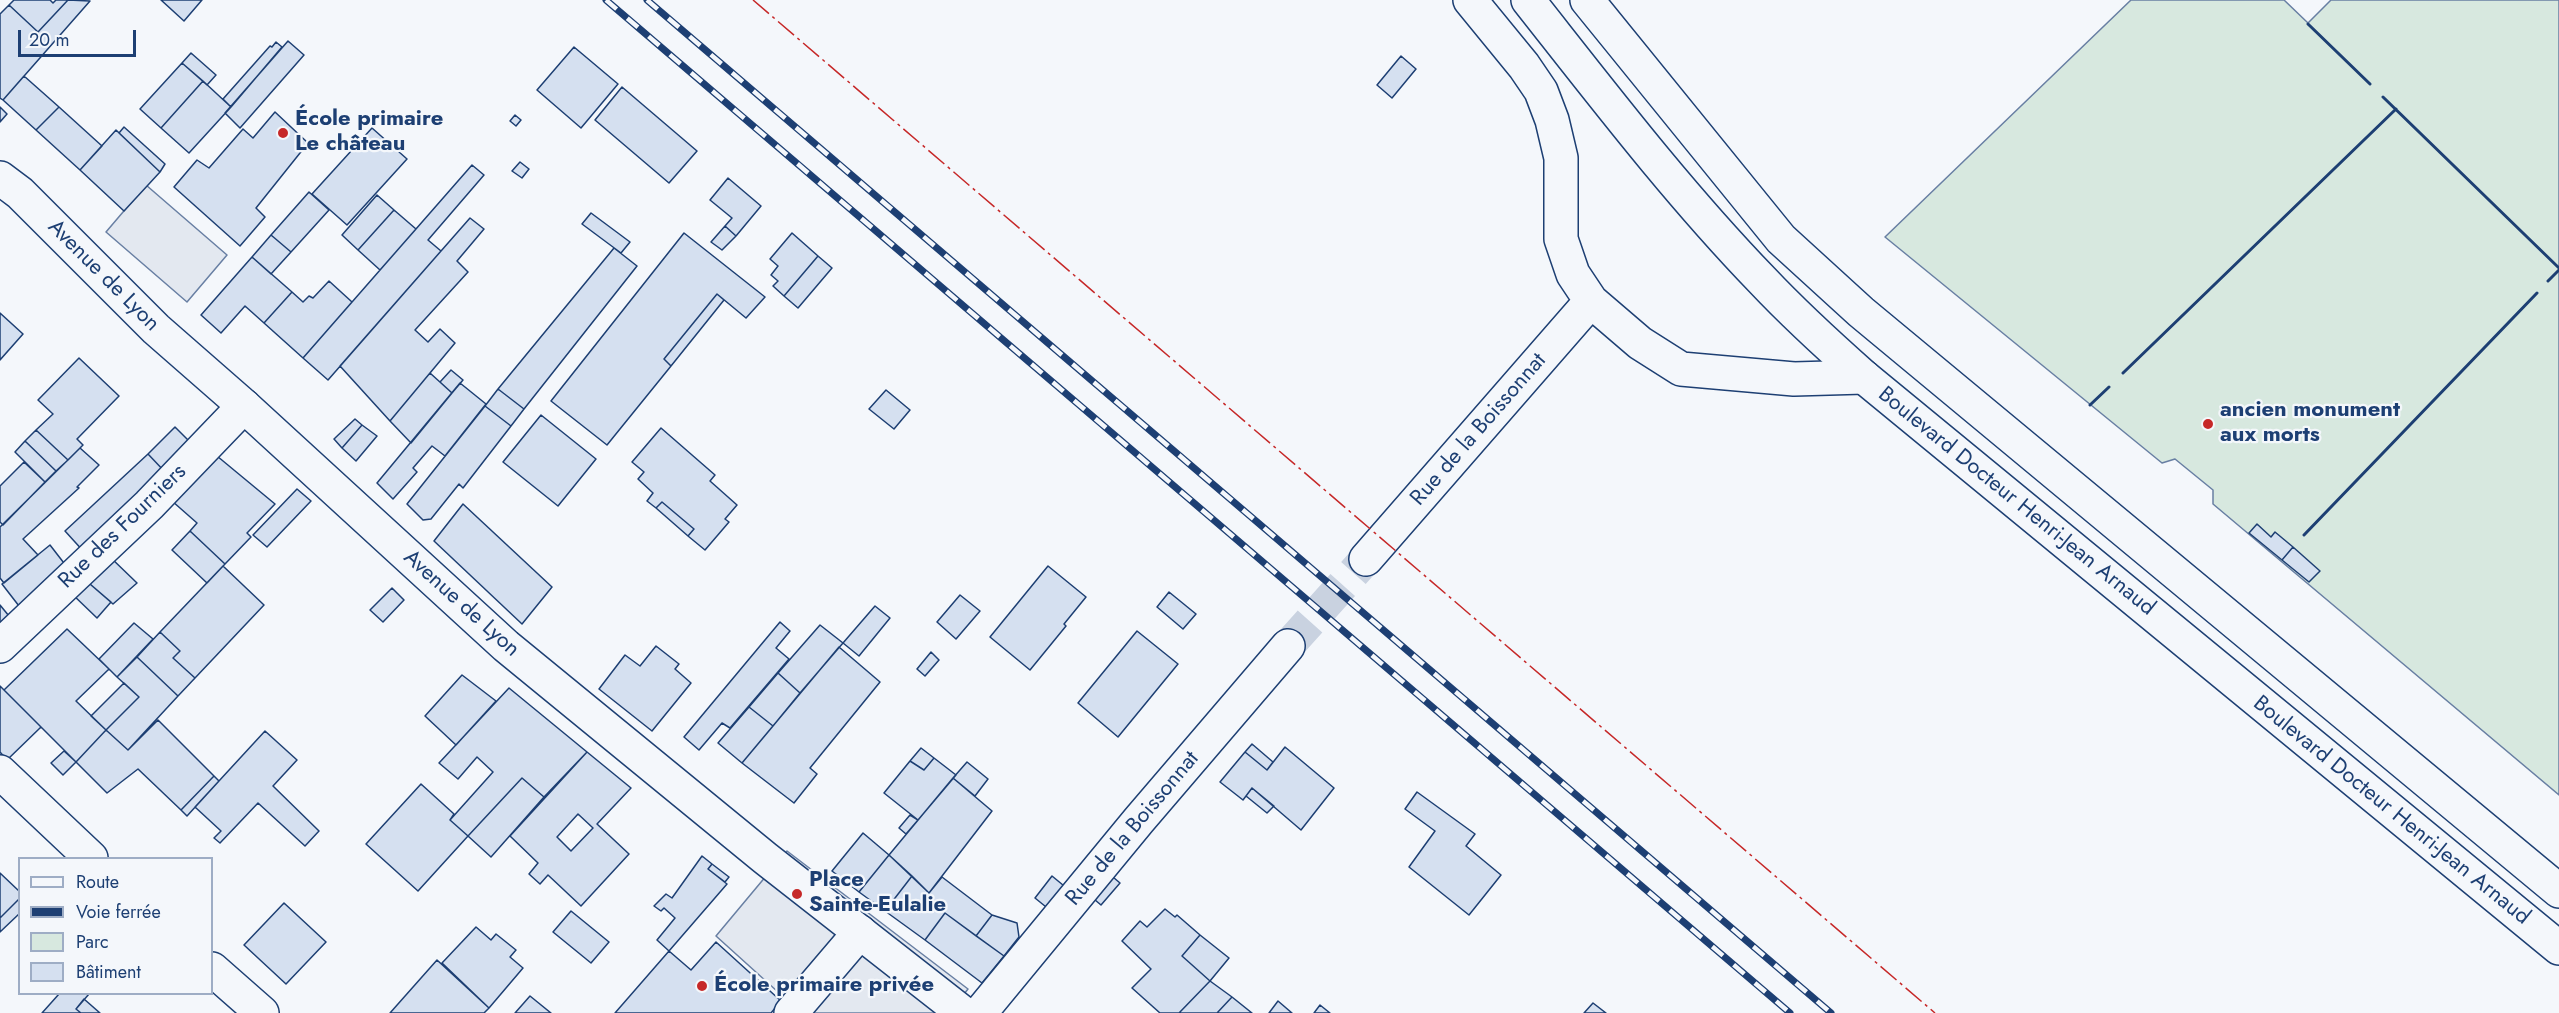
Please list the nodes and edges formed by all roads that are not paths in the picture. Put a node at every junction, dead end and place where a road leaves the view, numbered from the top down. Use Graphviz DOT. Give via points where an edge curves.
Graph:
graph roads {
  1 [pos="1470,0"];
  2 [pos="1528,0"];
  3 [pos="1587,0"];
  4 [pos="0,178"];
  5 [pos="1591,301"];
  6 [pos="1864,377"];
  7 [pos="244,406"];
  8 [pos="1366,559"];
  9 [pos="0,646"];
  10 [pos="1288,646"];
  11 [pos="0,774"];
  12 [pos="90,857"];
  13 [pos="2559,891"];
  14 [pos="860,932"];
  15 [pos="2559,948"];
  16 [pos="213,970"];
  17 [pos="956,1007"];
  18 [pos="262,1013"];
  19 [pos="791,1013"];
  20 [pos="980,1013"];
  1 -- 5 [label="main road" via="1541,91 1561,158 1561,239 1573,274"];
  2 -- 6 [label="main road, Boulevard Docteur Henri-Jean Arnaud" via="1710,223 1762,280"];
  3 -- 13 [label="main road, Boulevard Docteur Henri-Jean Arnaud" via="1781,239 1861,312"];
  4 -- 7 [label="main road, Avenue de Lyon" via="20,193 156,329"];
  5 -- 6 [label="main road" via="1640,344 1681,369 1794,379"];
  5 -- 8 [label="main road, Rue de la Boissonnat"];
  6 -- 15 [label="main road, Boulevard Docteur Henri-Jean Arnaud"];
  7 -- 9 [label="main road, Rue des Fourniers" via="149,505"];
  7 -- 14 [label="main road, Avenue de Lyon" via="506,646"];
  10 -- 20 [label="main road, Rue de la Boissonnat"];
  11 -- 12 [label="main road"];
  14 -- 17 [label="main road, Avenue de Lyon"];
  14 -- 19 [label="main road"];
  16 -- 18 [label="main road"];
}
